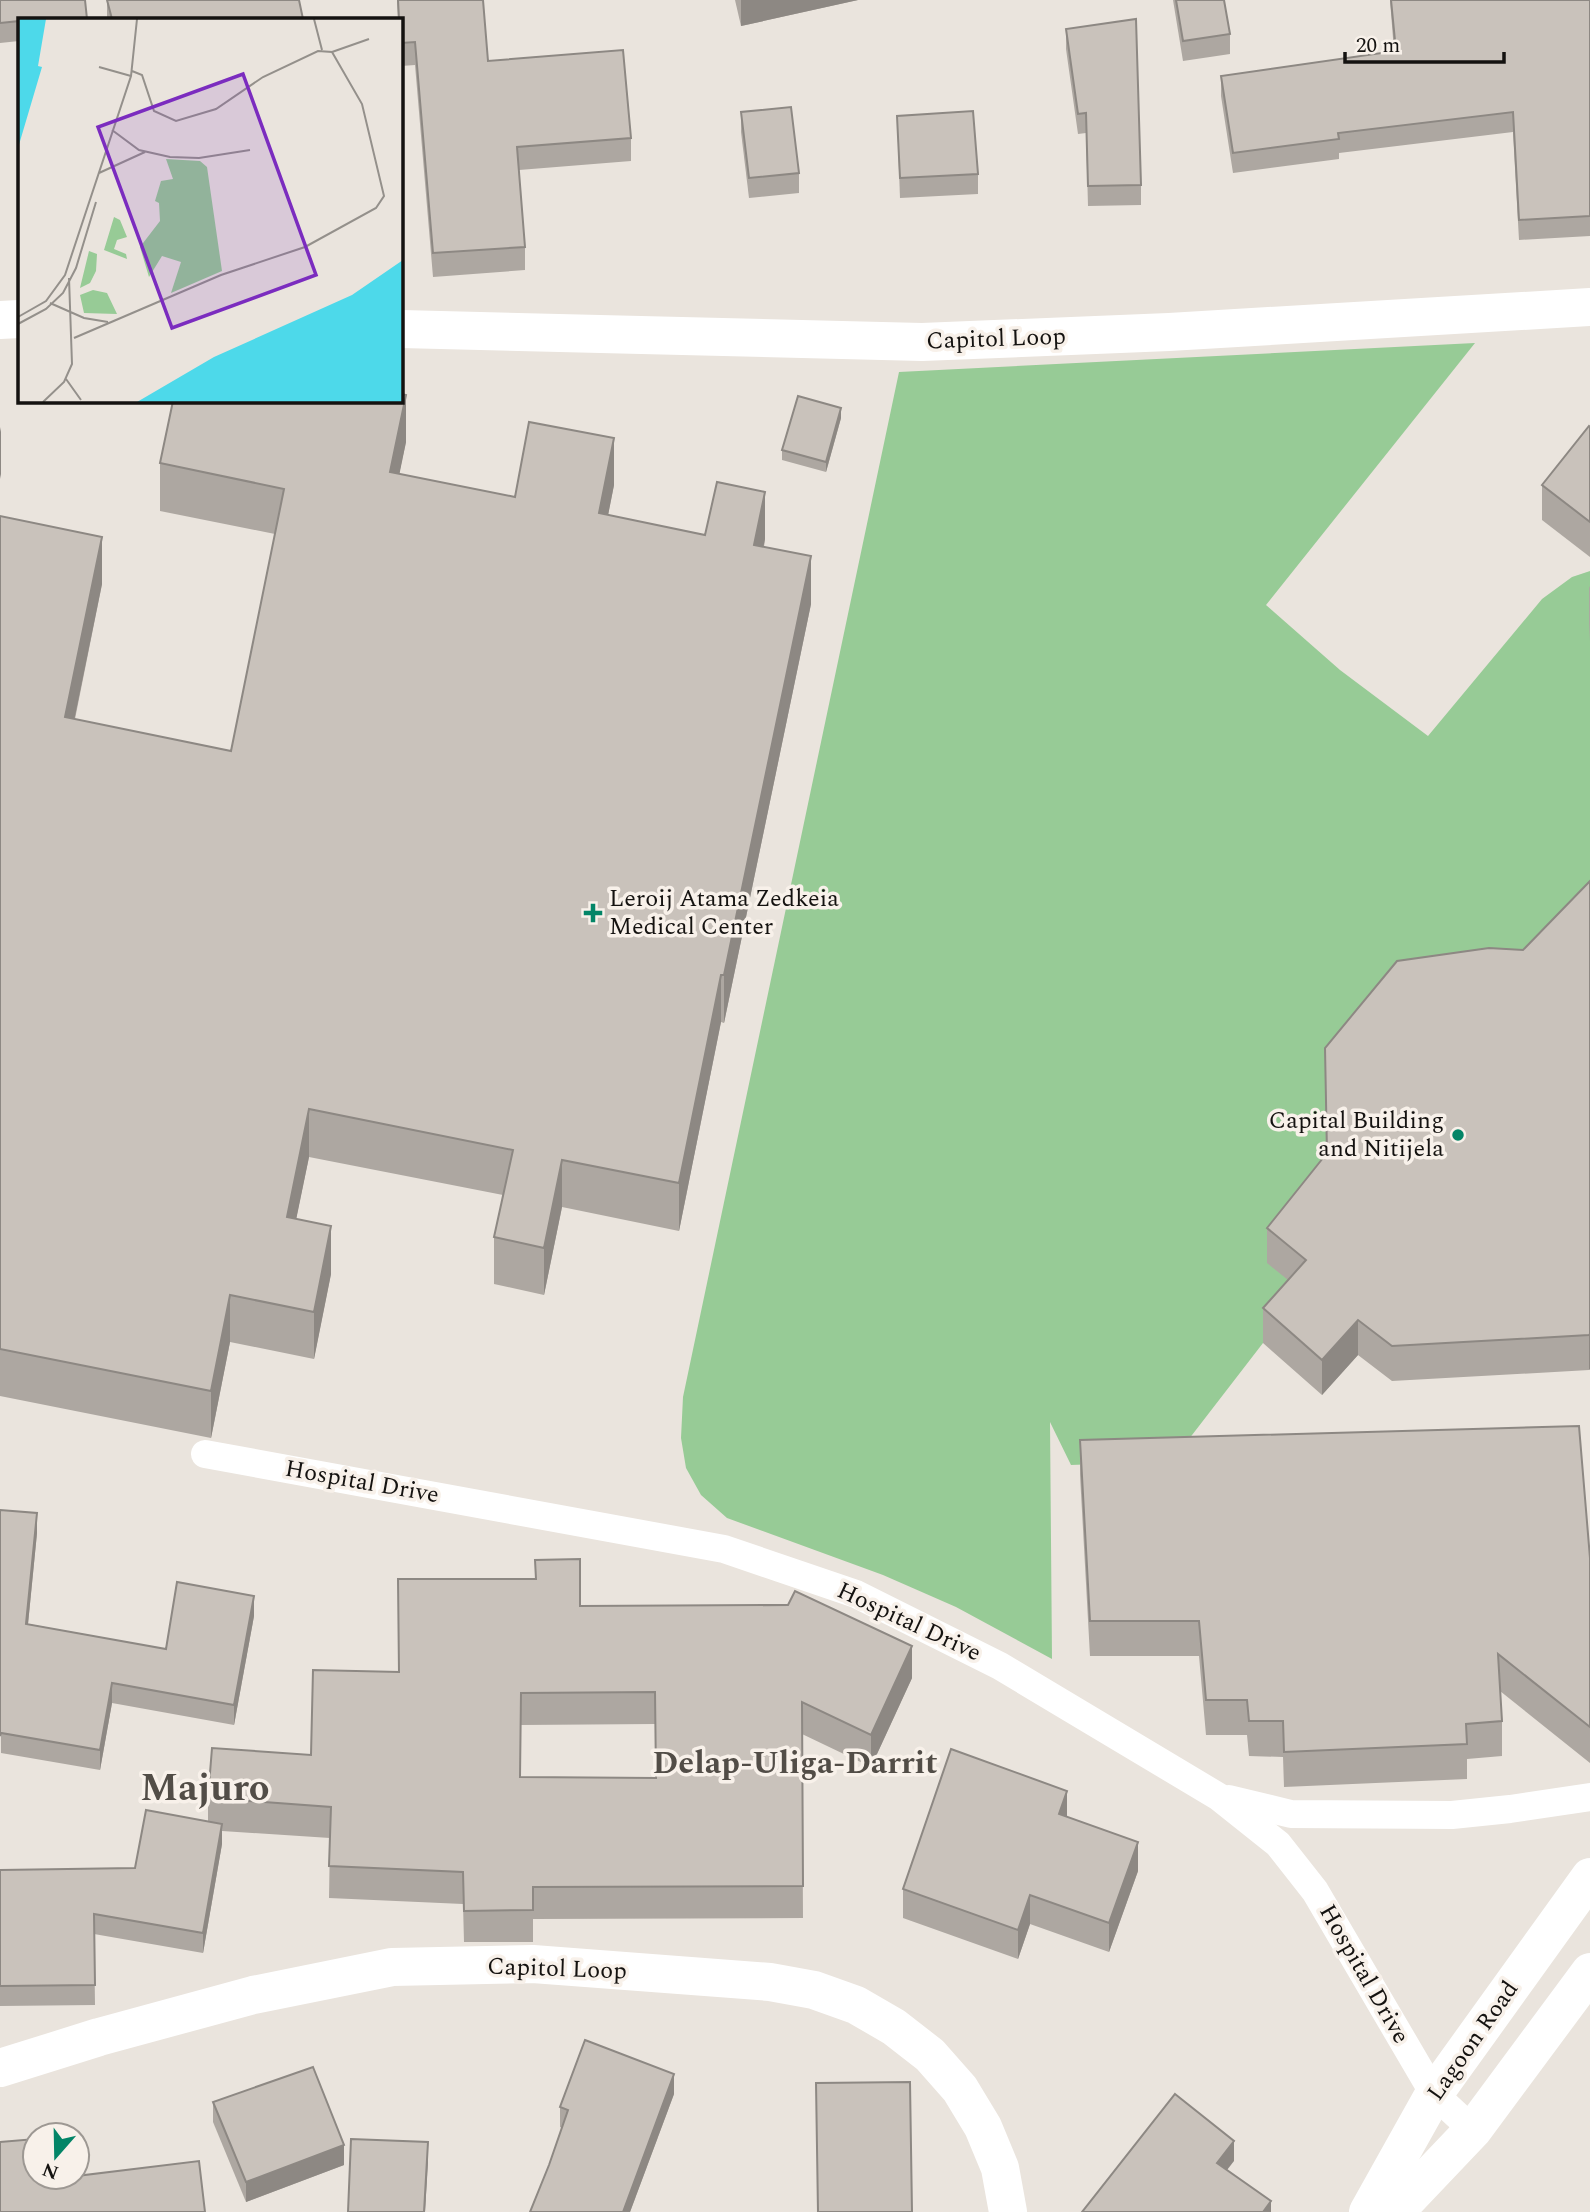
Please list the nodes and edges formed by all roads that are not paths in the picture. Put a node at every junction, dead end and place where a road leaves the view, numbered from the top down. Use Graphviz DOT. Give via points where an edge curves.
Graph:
graph roads {
  1 [pos="1590,307"];
  2 [pos="18,319"];
  3 [pos="0,320"];
  4 [pos="402,329"];
  5 [pos="205,1454"];
  6 [pos="1219,1797"];
  7 [pos="1590,1797"];
  8 [pos="1590,1877"];
  9 [pos="1590,1972"];
  10 [pos="0,2068"];
  11 [pos="1434,2094"];
  12 [pos="1473,2130"];
  13 [pos="1008,2212"];
  14 [pos="1368,2212"];
  15 [pos="1395,2212"];
  1 -- 4 [label="street, Capitol Loop" via="922,342"];
  2 -- 3 [label="street"];
  5 -- 6 [label="lane, Hospital Drive" via="724,1549 856,1594 1000,1666"];
  6 -- 7 [label="lane" via="1291,1814 1452,1815"];
  6 -- 11 [label="lane, Hospital Drive" via="1278,1844 1315,1891"];
  8 -- 11 [label="street, Lagoon Road"];
  9 -- 12 [label="street, Lagoon Road"];
  10 -- 13 [label="street, Capitol Loop" via="253,1995 392,1968 533,1964 770,1982 814,1990 856,2005 930,2055 960,2089 984,2127 1000,2168"];
  11 -- 12 [label="lane, Hospital Drive"];
  11 -- 14 [label="street, Lagoon Road"];
  12 -- 15 [label="street, Lagoon Road"];
}
